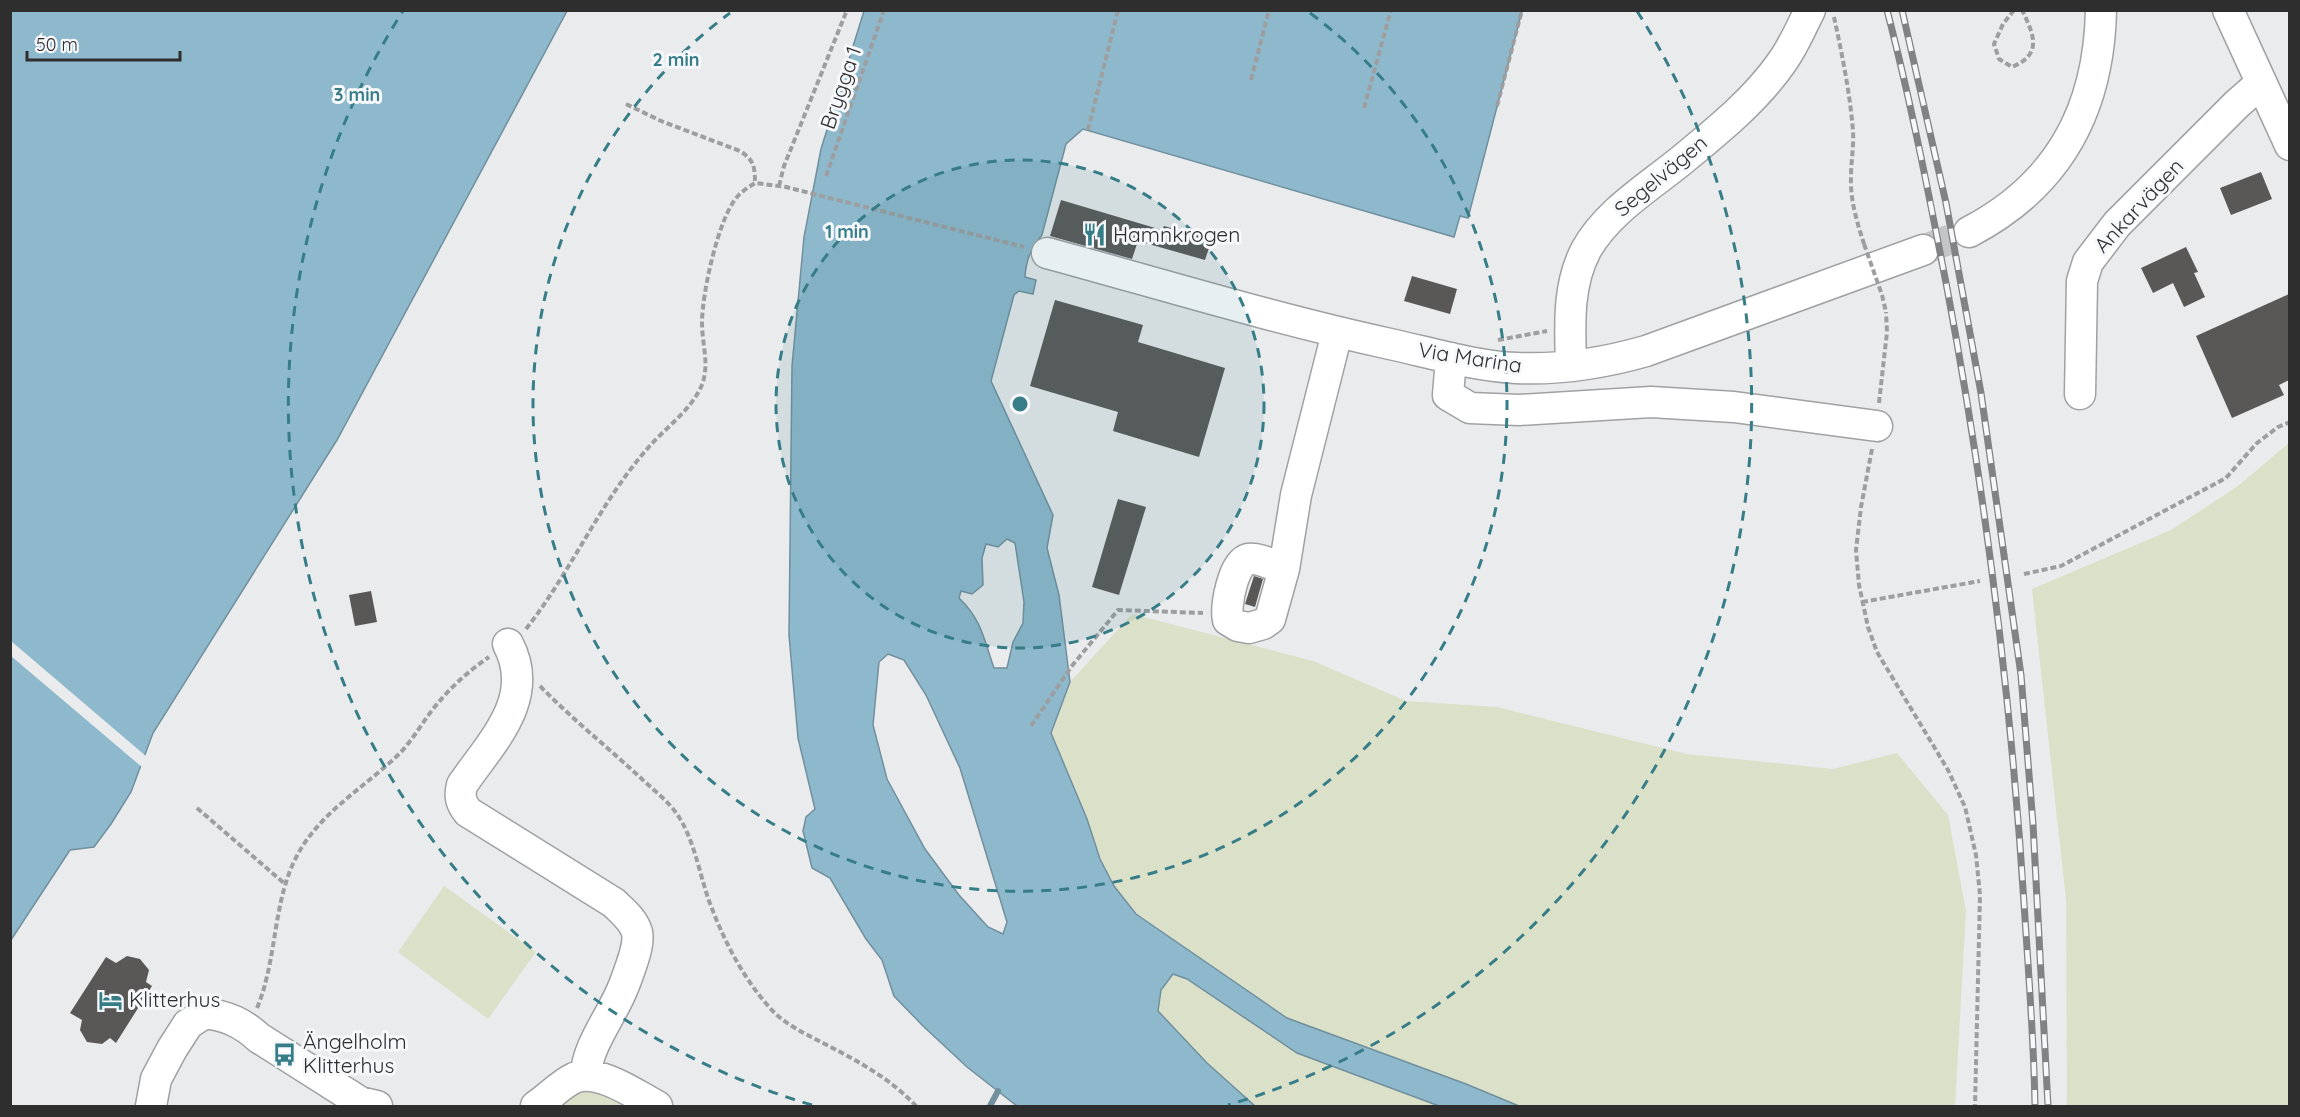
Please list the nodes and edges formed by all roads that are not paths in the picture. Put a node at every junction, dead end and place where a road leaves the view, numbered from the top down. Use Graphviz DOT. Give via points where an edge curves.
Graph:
graph roads {
  1 [pos="1810,10"];
  2 [pos="2101,10"];
  3 [pos="2228,10"];
  4 [pos="2261,83"];
  5 [pos="2289,145"];
  6 [pos="1970,232"];
  7 [pos="1923,250"];
  8 [pos="1047,253"];
  9 [pos="1337,333"];
  10 [pos="1451,358"];
  11 [pos="1571,366"];
  12 [pos="2080,394"];
  13 [pos="1877,426"];
  14 [pos="1284,570"];
  15 [pos="508,644"];
  16 [pos="586,1075"];
  17 [pos="151,1107"];
  18 [pos="377,1107"];
  19 [pos="536,1107"];
  20 [pos="657,1107"];
  1 -- 11 [label="street, Segelvägen" via="1783,62 1752,99 1605,222 1586,250 1573,283"];
  2 -- 6 [label="street" via="2090,95 2062,154 2026,193"];
  3 -- 4 [label="street"];
  4 -- 5 [label="street"];
  4 -- 12 [label="street, Ankarvägen" via="2117,224 2088,262 2082,281"];
  7 -- 11 [label="street, Via Marina" via="1646,351 1608,362"];
  8 -- 9 [label="street, Via Marina"];
  9 -- 10 [label="street, Via Marina"];
  9 -- 14 [label="street" via="1296,495"];
  10 -- 11 [label="street, Via Marina" via="1515,368"];
  10 -- 13 [label="street" via="1448,394 1470,408 1519,410 1651,402 1734,407"];
  14 -- 14 [label="street" via="1270,619 1249,628 1228,620 1227,602 1242,563 1256,560"];
  15 -- 16 [label="street" via="518,673 513,709 462,785 461,804 614,903 632,921 637,933 636,950 622,990 592,1051"];
  16 -- 19 [label="street" via="573,1078"];
  16 -- 20 [label="street" via="613,1083"];
  17 -- 18 [label="street" via="156,1078 188,1024 205,1013 225,1016 248,1028 360,1102"];
}
